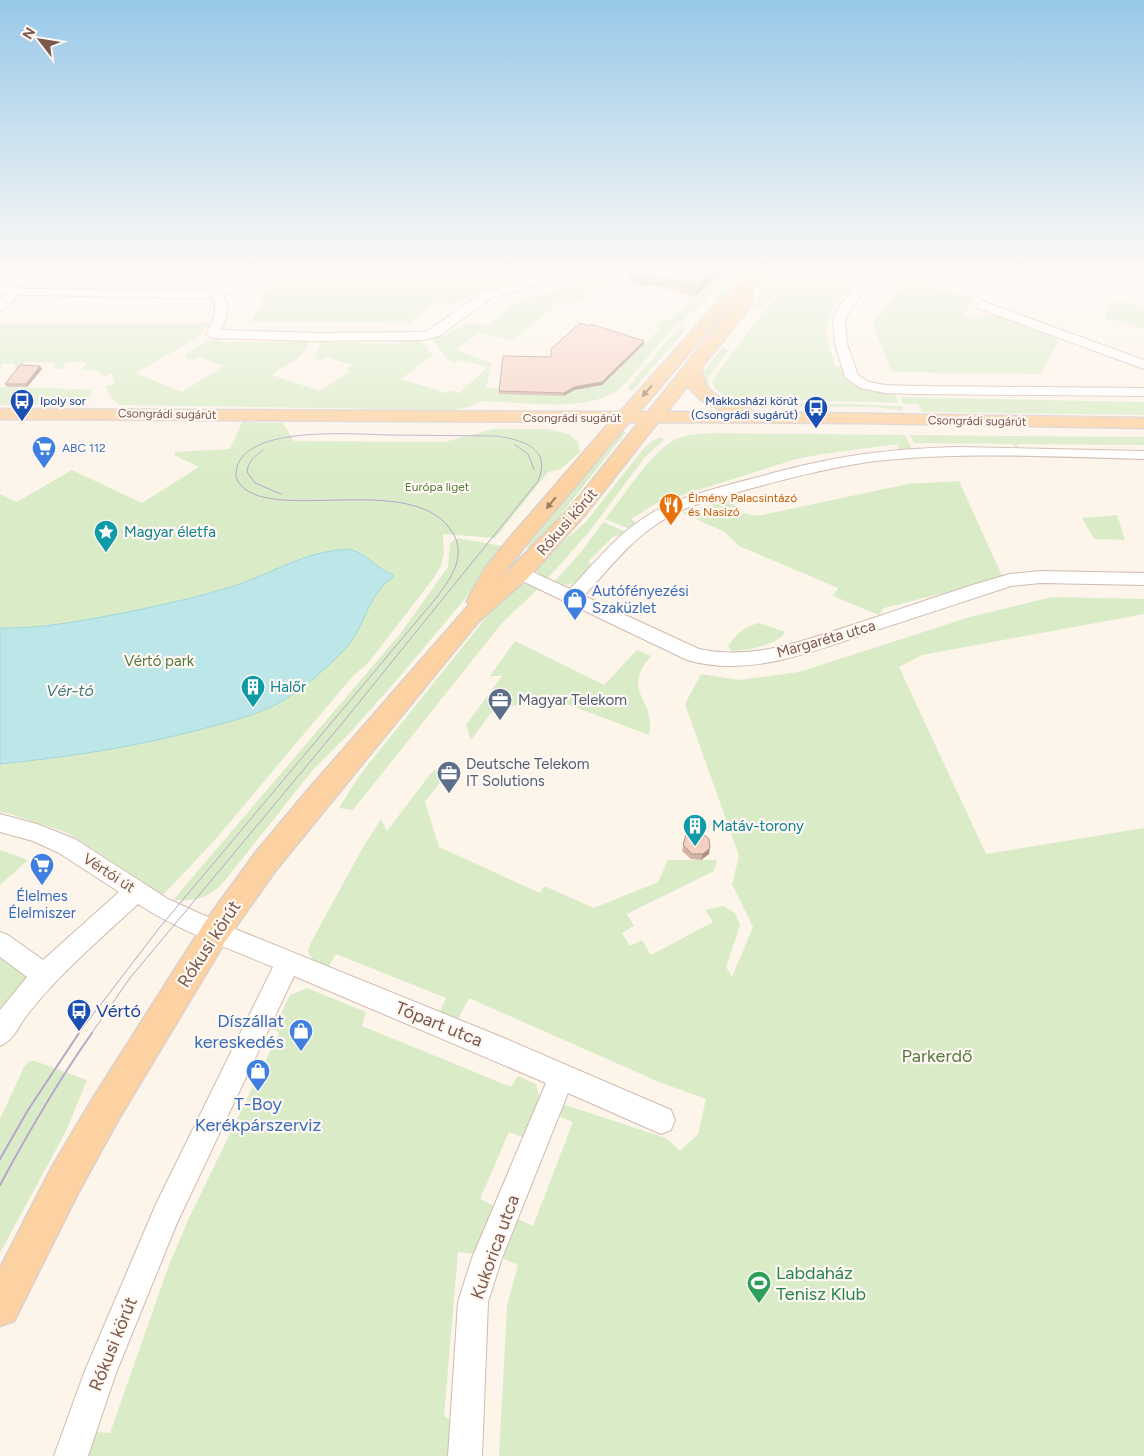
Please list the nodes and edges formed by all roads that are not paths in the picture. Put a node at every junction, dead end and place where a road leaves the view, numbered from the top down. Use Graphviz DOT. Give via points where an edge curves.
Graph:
graph roads {
  1 [pos="695,337"];
  2 [pos="718,337"];
  3 [pos="841,337"];
  4 [pos="1068,337"];
  5 [pos="1144,365"];
  6 [pos="694,366"];
  7 [pos="1144,392"];
  8 [pos="0,414"];
  9 [pos="737,417"];
  10 [pos="757,417"];
  11 [pos="531,418"];
  12 [pos="623,418"];
  13 [pos="653,418"];
  14 [pos="1144,423"];
  15 [pos="1144,455"];
  16 [pos="582,465"];
  17 [pos="612,468"];
  18 [pos="510,551"];
  19 [pos="520,573"];
  20 [pos="492,575"];
  21 [pos="1144,579"];
  22 [pos="573,597"];
  23 [pos="470,616"];
  24 [pos="0,823"];
  25 [pos="136,891"];
  26 [pos="215,932"];
  27 [pos="0,943"];
  28 [pos="288,963"];
  29 [pos="45,976"];
  30 [pos="0,1033"];
  31 [pos="562,1076"];
  32 [pos="661,1120"];
  33 [pos="0,1307"];
  34 [pos="71,1456"];
  35 [pos="465,1456"];
  1 -- 12 [label="main road, Rókusi körút, one-way"];
  2 -- 6 [label="main road, Rókusi körút"];
  3 -- 7 [label="street" via="852,377 865,385 885,389"];
  4 -- 5 [label="street"];
  6 -- 10 [label="main road" via="694,380 706,397"];
  6 -- 13 [label="main road, Rókusi körút"];
  8 -- 11 [label="main road, Csongrádi sugárút"];
  9 -- 10 [label="main road, Csongrádi sugárút"];
  9 -- 13 [label="main road, Csongrádi sugárút"];
  9 -- 17 [label="main road" via="659,435"];
  10 -- 14 [label="main road, Csongrádi sugárút"];
  11 -- 12 [label="main road, Csongrádi sugárút"];
  11 -- 16 [label="main road" via="580,438 586,449"];
  12 -- 13 [label="main road, Csongrádi sugárút"];
  12 -- 16 [label="main road, Rókusi körút"];
  13 -- 17 [label="main road, Rókusi körút"];
  15 -- 22 [label="street" via="894,454 808,467 667,510 635,533"];
  16 -- 18 [label="main road, Rókusi körút, one-way"];
  17 -- 19 [label="main road, Rókusi körút" via="563,528"];
  18 -- 19 [label="main road" via="512,567"];
  18 -- 20 [label="main road, Rókusi körút"];
  19 -- 20 [label="main road"];
  19 -- 22 [label="street, Margaréta utca"];
  19 -- 23 [label="main road, Rókusi körút"];
  20 -- 23 [label="main road, Rókusi körút"];
  21 -- 22 [label="street, Margaréta utca" via="1040,577 1010,580 796,650 750,659 712,659 694,654"];
  23 -- 26 [label="main road, Rókusi körút" via="291,829"];
  24 -- 25 [label="street, Vértói út" via="37,832 67,846"];
  25 -- 26 [label="street, Vértói út"];
  25 -- 29 [label="street"];
  26 -- 28 [label="street, Tópart utca"];
  26 -- 33 [label="main road, Rókusi körút" via="104,1110"];
  27 -- 29 [label="street"];
  28 -- 31 [label="street, Tópart utca"];
  28 -- 34 [label="street, Rókusi körút" via="166,1214 100,1374"];
  29 -- 30 [label="street"];
  31 -- 32 [label="street, Tópart utca"];
  31 -- 35 [label="street, Kukorica utca" via="487,1258 474,1302"];
}
